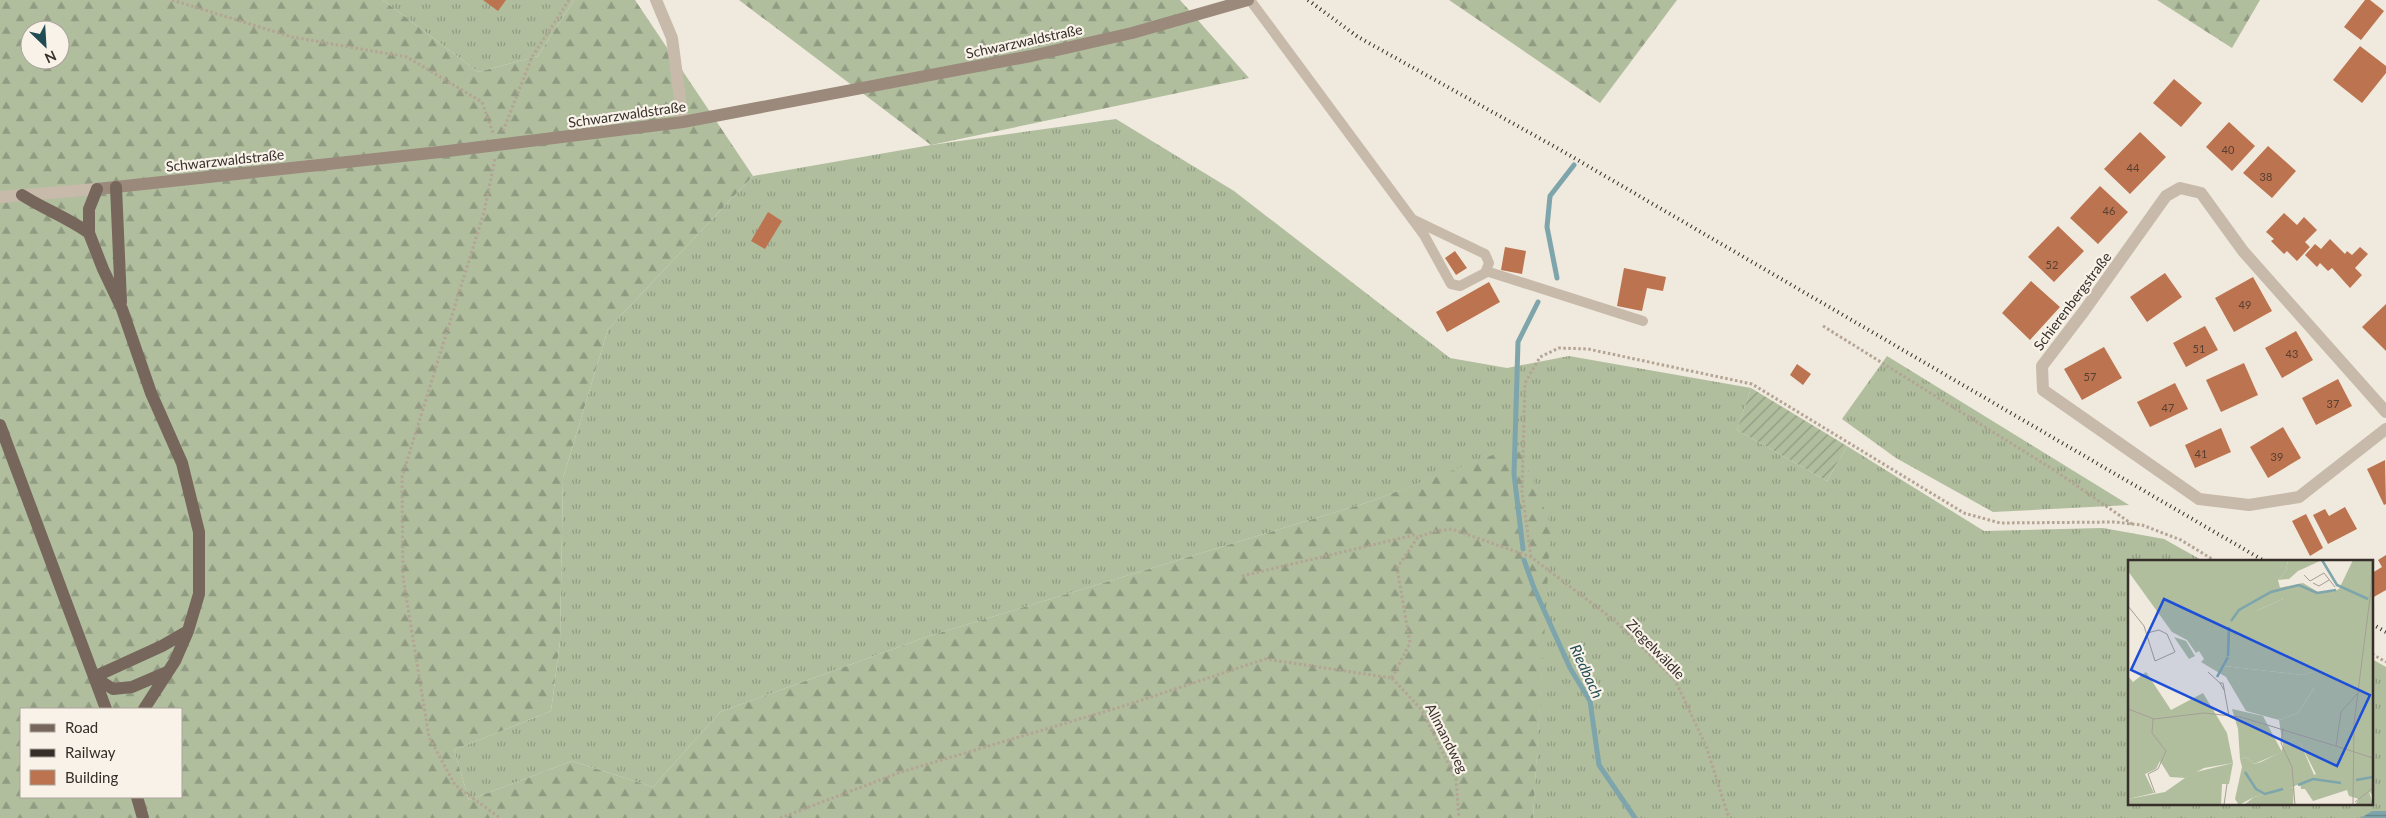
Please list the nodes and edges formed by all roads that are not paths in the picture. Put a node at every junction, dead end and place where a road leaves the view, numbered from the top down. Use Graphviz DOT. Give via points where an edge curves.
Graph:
graph roads {
  1 [pos="656,0"];
  2 [pos="1249,0"];
  3 [pos="683,122"];
  4 [pos="116,187"];
  5 [pos="97,189"];
  6 [pos="22,195"];
  7 [pos="0,198"];
  8 [pos="1412,219"];
  9 [pos="90,233"];
  10 [pos="1486,271"];
  11 [pos="122,310"];
  12 [pos="1643,321"];
  13 [pos="2386,412"];
  14 [pos="0,425"];
  15 [pos="2386,429"];
  16 [pos="188,631"];
  17 [pos="167,672"];
  18 [pos="94,677"];
  19 [pos="106,708"];
  20 [pos="145,708"];
  21 [pos="136,798"];
  22 [pos="143,818"];
  1 -- 3 [label="street" via="672,38"];
  2 -- 3 [label="main road, Schwarzwaldstraße" via="1132,33 1031,56"];
  2 -- 8 [label="lane"];
  3 -- 4 [label="main road, Schwarzwaldstraße"];
  4 -- 5 [label="main road, Schwarzwaldstraße"];
  4 -- 11 [label="main road"];
  5 -- 6 [label="street, Schwarzwaldstraße"];
  5 -- 9 [label="main road" via="89,209"];
  6 -- 7 [label="street, Schwarzwaldstraße"];
  6 -- 9 [label="main road"];
  8 -- 10 [label="lane" via="1485,254 1489,262"];
  8 -- 10 [label="lane" via="1451,284 1460,286"];
  9 -- 11 [label="main road"];
  10 -- 12 [label="lane"];
  11 -- 16 [label="main road" via="182,463 199,532 199,594"];
  13 -- 15 [label="street, Schierenbergstraße" via="2243,251 2201,193 2180,188 2166,196 2042,366 2043,390 2199,499 2249,505 2300,497"];
  14 -- 18 [label="main road"];
  16 -- 17 [label="main road"];
  16 -- 18 [label="main road"];
  17 -- 18 [label="main road" via="132,687 113,688"];
  17 -- 20 [label="main road"];
  18 -- 19 [label="main road"];
  21 -- 22 [label="main road"];
}
